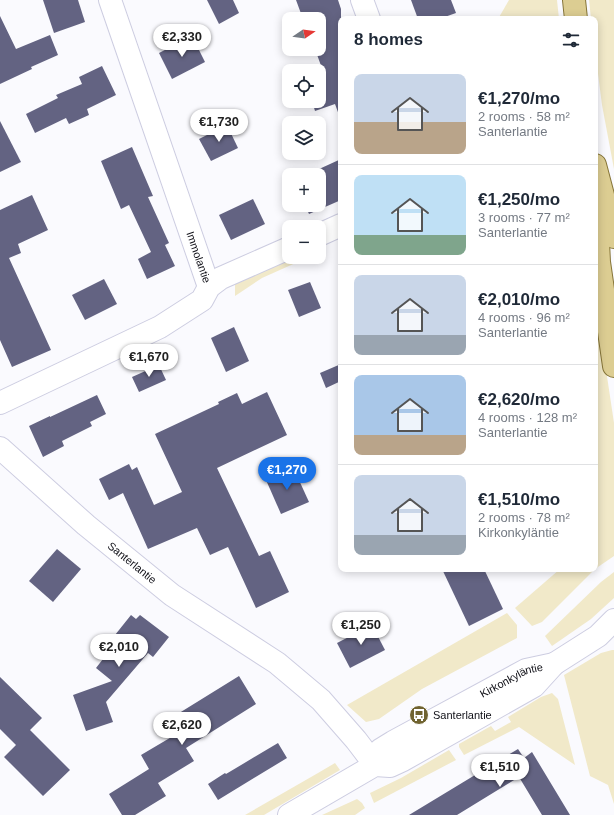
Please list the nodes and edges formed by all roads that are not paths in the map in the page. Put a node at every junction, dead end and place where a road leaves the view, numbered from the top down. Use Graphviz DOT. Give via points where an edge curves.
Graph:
graph roads {
  1 [pos="110,0"];
  2 [pos="362,0"];
  3 [pos="574,0"];
  4 [pos="368,16"];
  5 [pos="576,16"];
  6 [pos="598,176"];
  7 [pos="338,226"];
  8 [pos="326,232"];
  9 [pos="614,237"];
  10 [pos="598,242"];
  11 [pos="282,251"];
  12 [pos="209,287"];
  13 [pos="614,366"];
  14 [pos="0,403"];
  15 [pos="0,448"];
  16 [pos="614,620"];
  17 [pos="606,637"];
  18 [pos="375,766"];
  19 [pos="289,815"];
  1 -- 12 [label="street, Immolantie"];
  2 -- 4 [label="street"];
  3 -- 5 [label="main road"];
  6 -- 9 [label="main road"];
  7 -- 8 [label="street"];
  10 -- 13 [label="main road"];
  11 -- 12 [label="street" via="221,278"];
  12 -- 14 [label="street, Immolantie" via="202,300 160,326"];
  15 -- 18 [label="street, Santerlantie" via="89,528 172,596 277,663 321,700"];
  16 -- 17 [label="street, Kirkonkyläntie"];
  17 -- 18 [label="street, Kirkonkyläntie" via="554,664 526,670 393,742 380,750"];
  18 -- 19 [label="street"];
}
